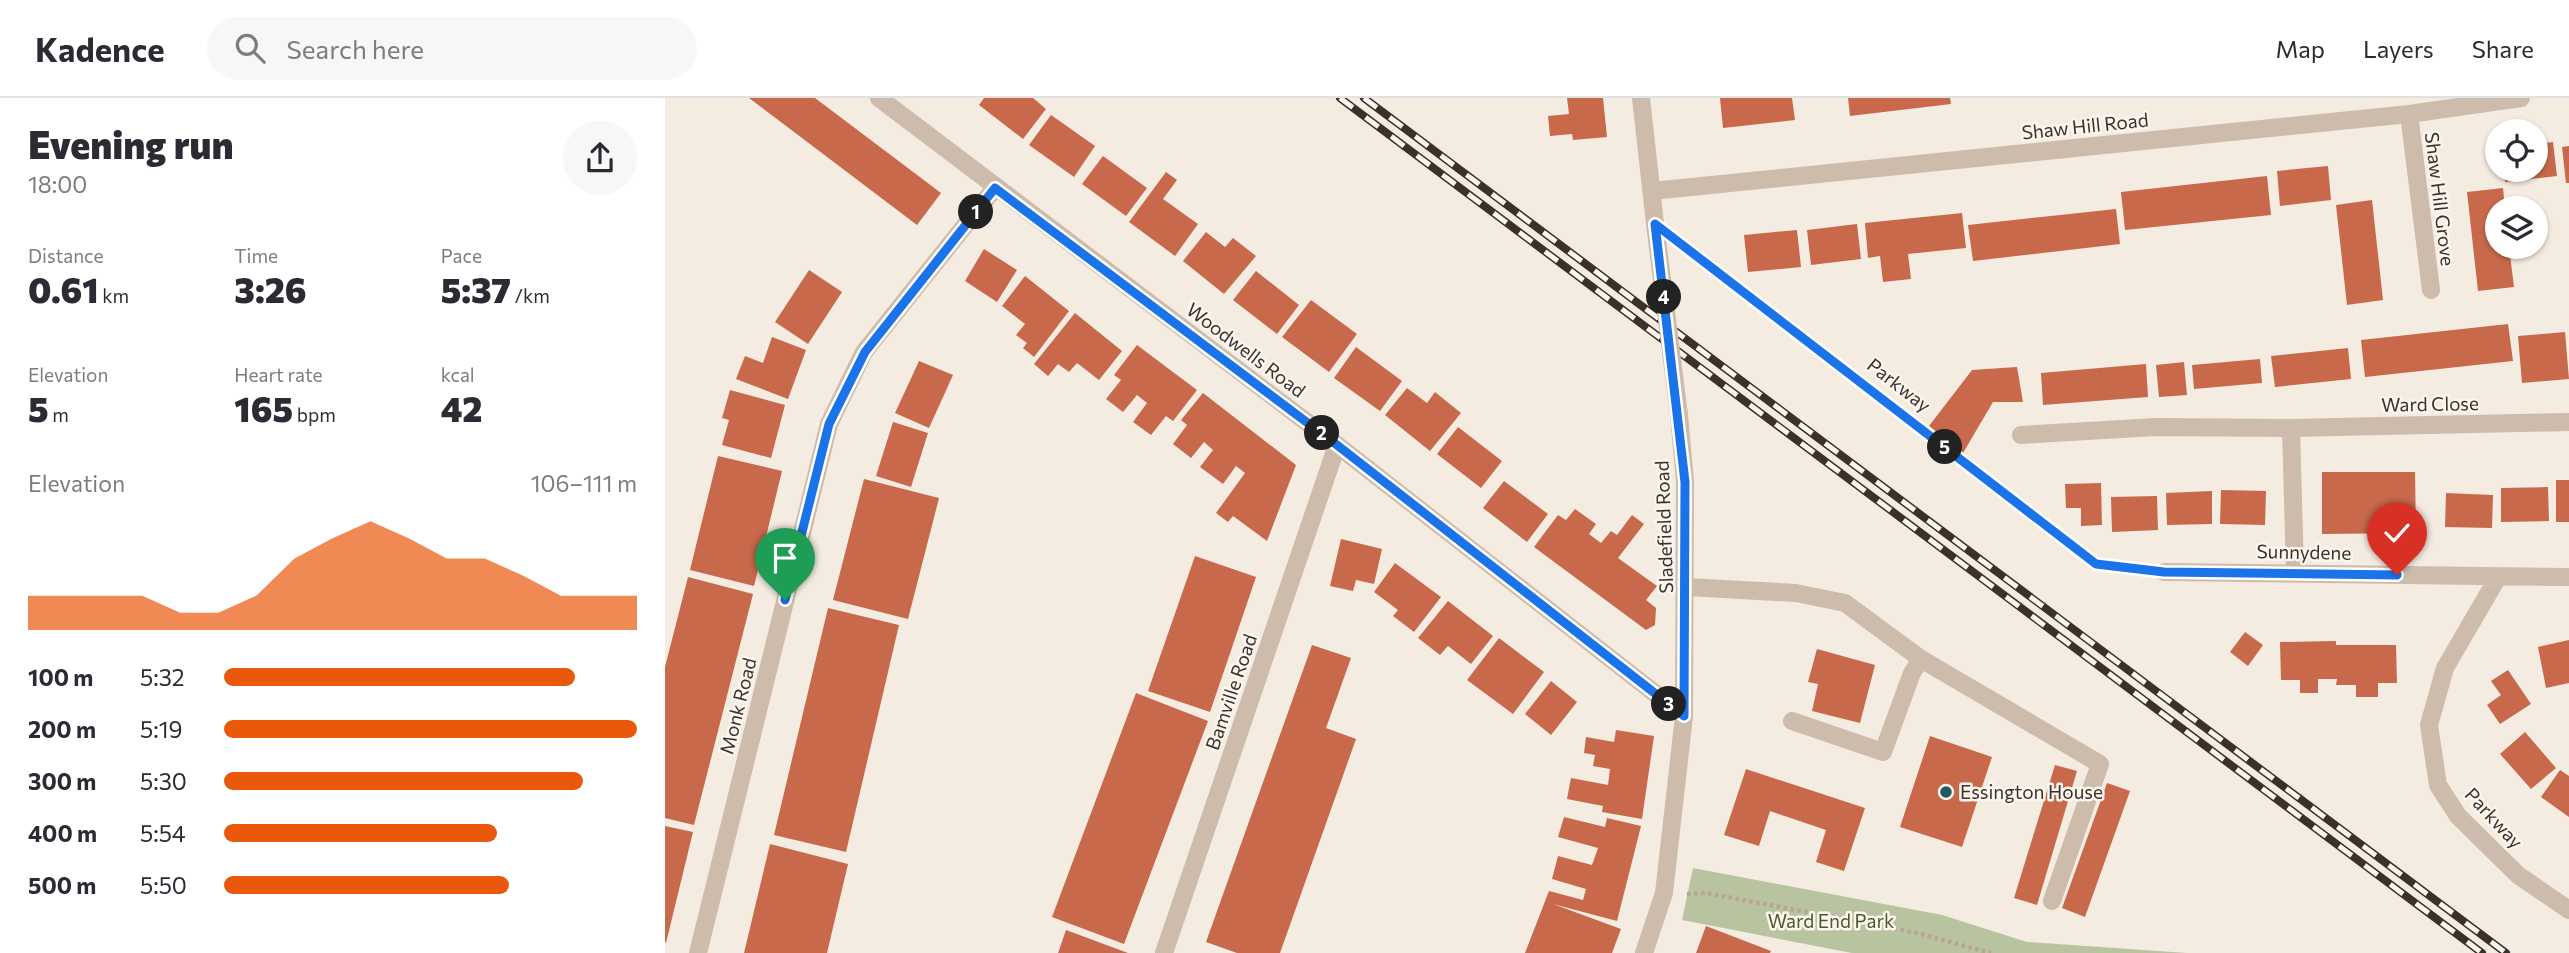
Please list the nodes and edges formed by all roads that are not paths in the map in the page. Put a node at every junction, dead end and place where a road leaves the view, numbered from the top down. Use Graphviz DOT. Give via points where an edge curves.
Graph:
graph roads {
  1 [pos="879,98"];
  2 [pos="1641,98"];
  3 [pos="2521,98"];
  4 [pos="2409,114"];
  5 [pos="995,188"];
  6 [pos="1652,191"];
  7 [pos="2431,290"];
  8 [pos="2569,422"];
  9 [pos="2291,428"];
  10 [pos="2021,435"];
  11 [pos="1337,445"];
  12 [pos="2164,572"];
  13 [pos="2295,573"];
  14 [pos="2498,577"];
  15 [pos="2569,577"];
  16 [pos="1687,587"];
  17 [pos="1921,659"];
  18 [pos="1684,716"];
  19 [pos="1792,721"];
  20 [pos="2052,901"];
  21 [pos="2569,910"];
  22 [pos="698,953"];
  23 [pos="1164,953"];
  24 [pos="1644,953"];
  1 -- 5 [label="street, Woodwells Road"];
  2 -- 6 [label="street, Sladefield Road"];
  3 -- 4 [label="street, Shaw Hill Road"];
  4 -- 6 [label="street, Shaw Hill Road"];
  4 -- 7 [label="street, Shaw Hill Grove"];
  5 -- 11 [label="street, Woodwells Road"];
  5 -- 22 [label="street, Monk Road" via="865,352 829,424"];
  6 -- 16 [label="street, Sladefield Road, bridge" via="1685,482"];
  8 -- 9 [label="street, Ward Close"];
  9 -- 10 [label="street, Ward Close" via="2156,427"];
  9 -- 13 [label="street"];
  11 -- 18 [label="street, Woodwells Road"];
  11 -- 23 [label="street, Bamville Road"];
  12 -- 13 [label="street, Sunnydene"];
  13 -- 14 [label="street, Sunnydene"];
  14 -- 15 [label="street, Sunnydene"];
  14 -- 21 [label="street, Parkway" via="2445,668 2428,725 2438,785 2458,816 2518,875"];
  16 -- 17 [label="street" via="1796,593 1846,603"];
  16 -- 18 [label="street, Sladefield Road"];
  17 -- 19 [label="street" via="1883,752"];
  17 -- 20 [label="street" via="2100,764"];
  18 -- 24 [label="street, Sladefield Road" via="1664,892"];
}
